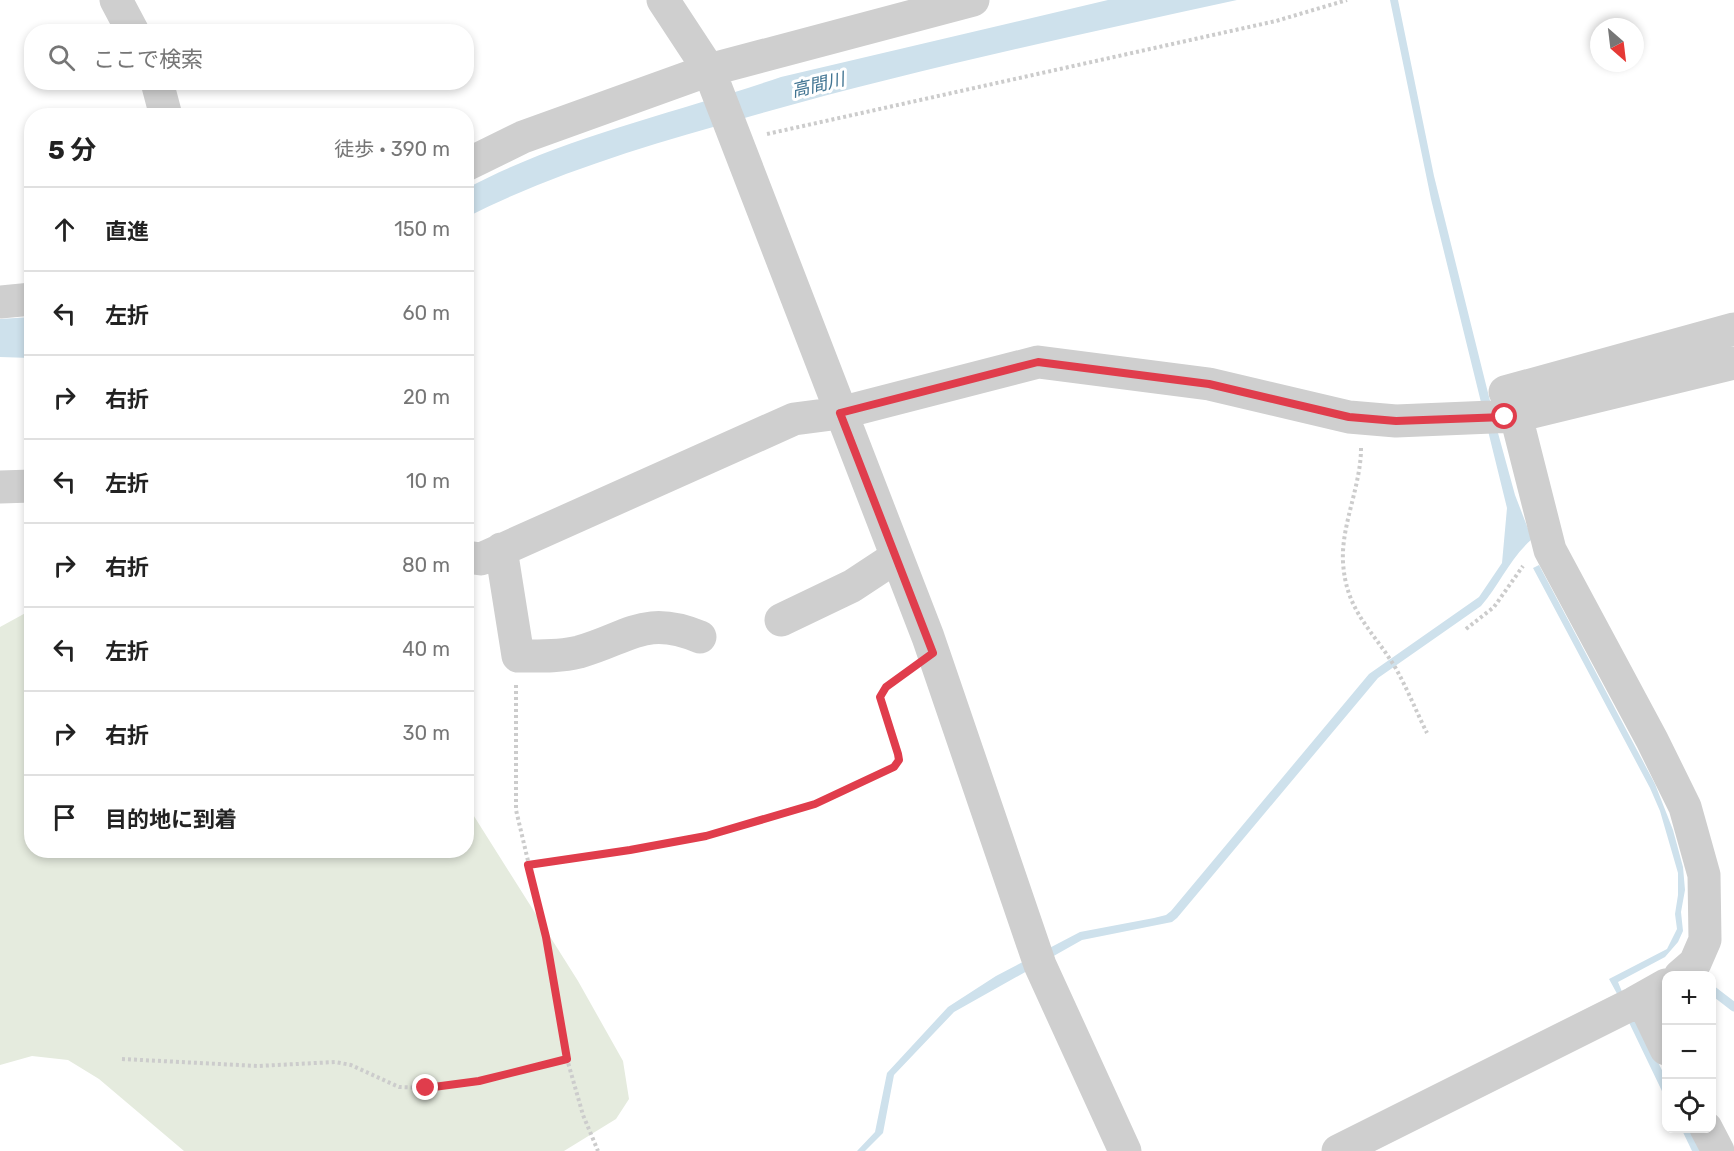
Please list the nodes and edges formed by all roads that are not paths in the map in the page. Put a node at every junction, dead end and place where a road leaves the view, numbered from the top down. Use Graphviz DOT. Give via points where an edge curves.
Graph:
graph roads {
  1 [pos="116,0"];
  2 [pos="663,0"];
  3 [pos="973,0"];
  4 [pos="129,24"];
  5 [pos="709,70"];
  6 [pos="160,90"];
  7 [pos="164,108"];
  8 [pos="474,161"];
  9 [pos="24,300"];
  10 [pos="0,302"];
  11 [pos="1734,329"];
  12 [pos="1734,363"];
  13 [pos="840,413"];
  14 [pos="1501,417"];
  15 [pos="24,486"];
  16 [pos="0,488"];
  17 [pos="501,549"];
  18 [pos="896,557"];
  19 [pos="474,558"];
  20 [pos="781,620"];
  21 [pos="700,637"];
  22 [pos="1685,971"];
  23 [pos="1641,999"];
  24 [pos="1662,1041"];
  25 [pos="1709,1133"];
  26 [pos="1125,1151"];
  27 [pos="1338,1151"];
  28 [pos="1718,1151"];
  1 -- 4 [label="street"];
  2 -- 5 [label="street"];
  3 -- 5 [label="street"];
  5 -- 8 [label="street" via="523,136"];
  5 -- 13 [label="street"];
  6 -- 7 [label="street"];
  9 -- 10 [label="street"];
  11 -- 14 [label="street" via="1505,392"];
  12 -- 14 [label="street"];
  13 -- 14 [label="street" via="1038,362 1209,384 1357,418 1396,421"];
  13 -- 17 [label="street" via="794,419"];
  13 -- 18 [label="street"];
  14 -- 22 [label="street" via="1550,550 1685,807 1704,875 1705,940 1695,963"];
  15 -- 16 [label="street"];
  17 -- 19 [label="street" via="481,559"];
  17 -- 21 [label="street" via="518,656 577,652 656,626"];
  18 -- 20 [label="street" via="852,586"];
  18 -- 26 [label="street" via="1038,958"];
  23 -- 24 [label="street"];
  23 -- 27 [label="street"];
  25 -- 28 [label="street"];
}
